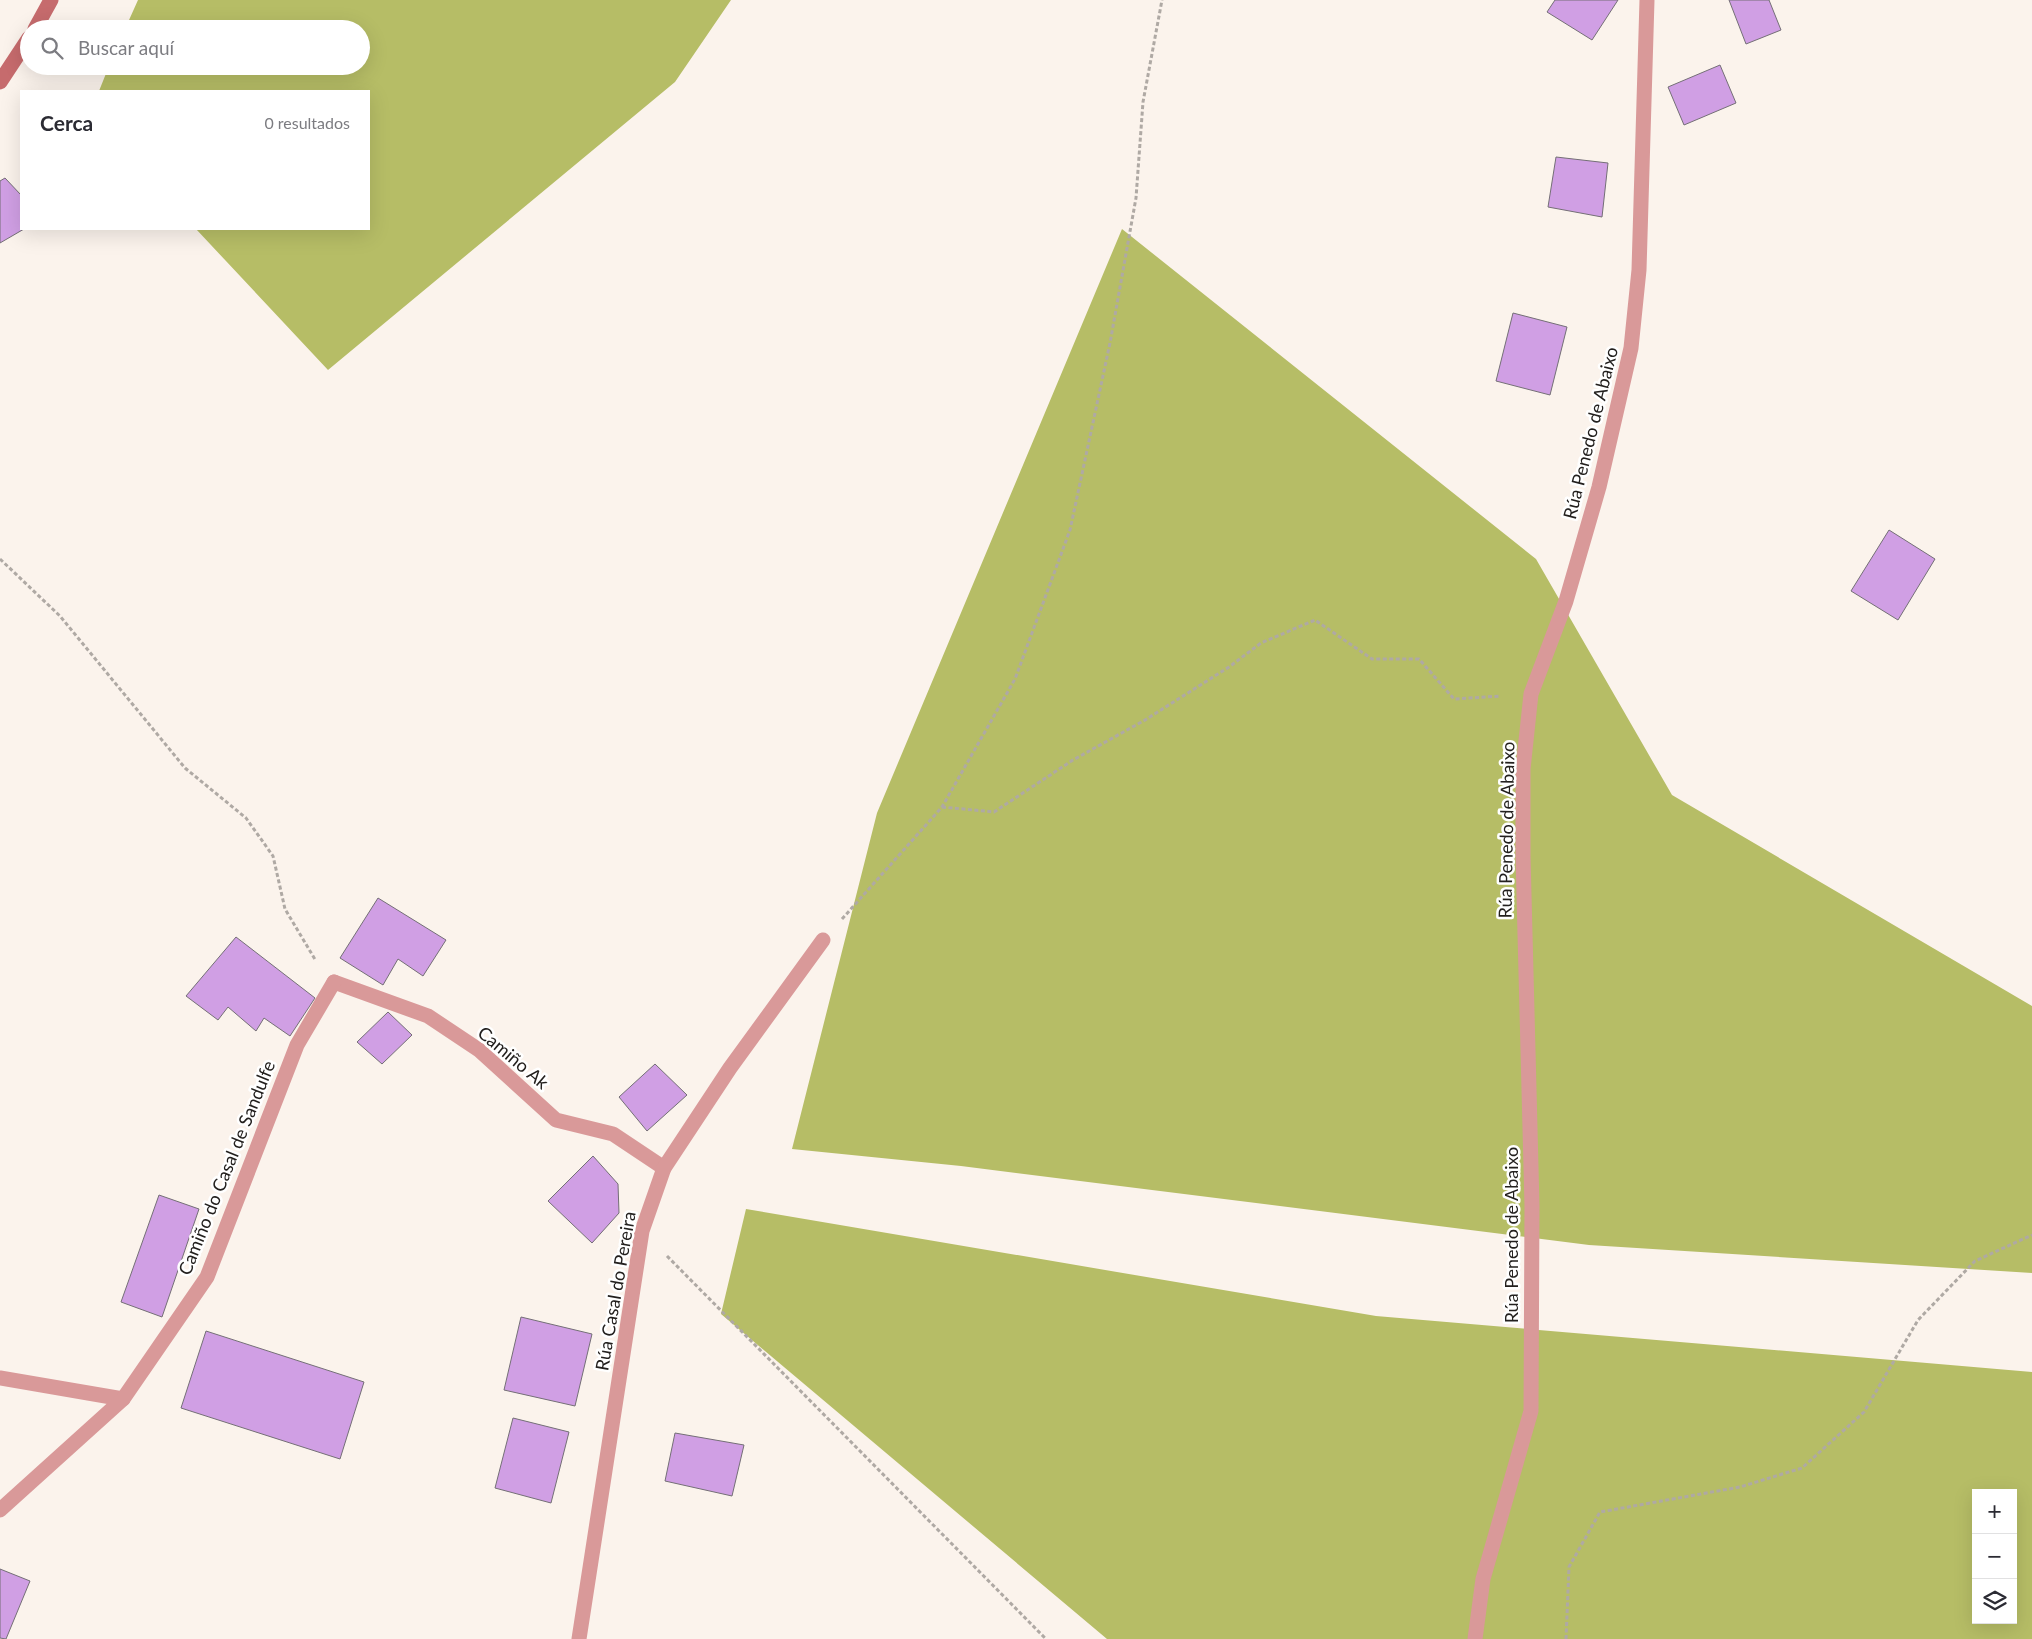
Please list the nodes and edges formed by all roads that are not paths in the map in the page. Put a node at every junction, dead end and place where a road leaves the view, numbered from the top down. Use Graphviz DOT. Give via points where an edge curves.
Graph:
graph roads {
  1 [pos="51,0"];
  2 [pos="1647,0"];
  3 [pos="40,20"];
  4 [pos="20,52"];
  5 [pos="0,82"];
  6 [pos="823,940"];
  7 [pos="334,982"];
  8 [pos="664,1168"];
  9 [pos="0,1378"];
  10 [pos="123,1399"];
  11 [pos="0,1510"];
  12 [pos="579,1639"];
  13 [pos="1476,1639"];
  1 -- 3 [label="street"];
  2 -- 13 [label="street, Rúa Penedo de Abaixo" via="1640,270 1631,348 1600,487 1572,582 1531,694 1523,769 1532,1206 1531,1411 1483,1578"];
  4 -- 5 [label="street"];
  6 -- 8 [label="street, Rúa Casal do Pereira" via="730,1068"];
  7 -- 8 [label="street, Camiño Ak" via="428,1016 479,1050 556,1120 613,1134"];
  7 -- 10 [label="street, Camiño do Casal de Sandulfe" via="297,1045 207,1277"];
  8 -- 12 [label="street, Rúa Casal do Pereira" via="642,1231"];
  9 -- 10 [label="street"];
  10 -- 11 [label="street, Camiño do Casal de Sandulfe"];
}
